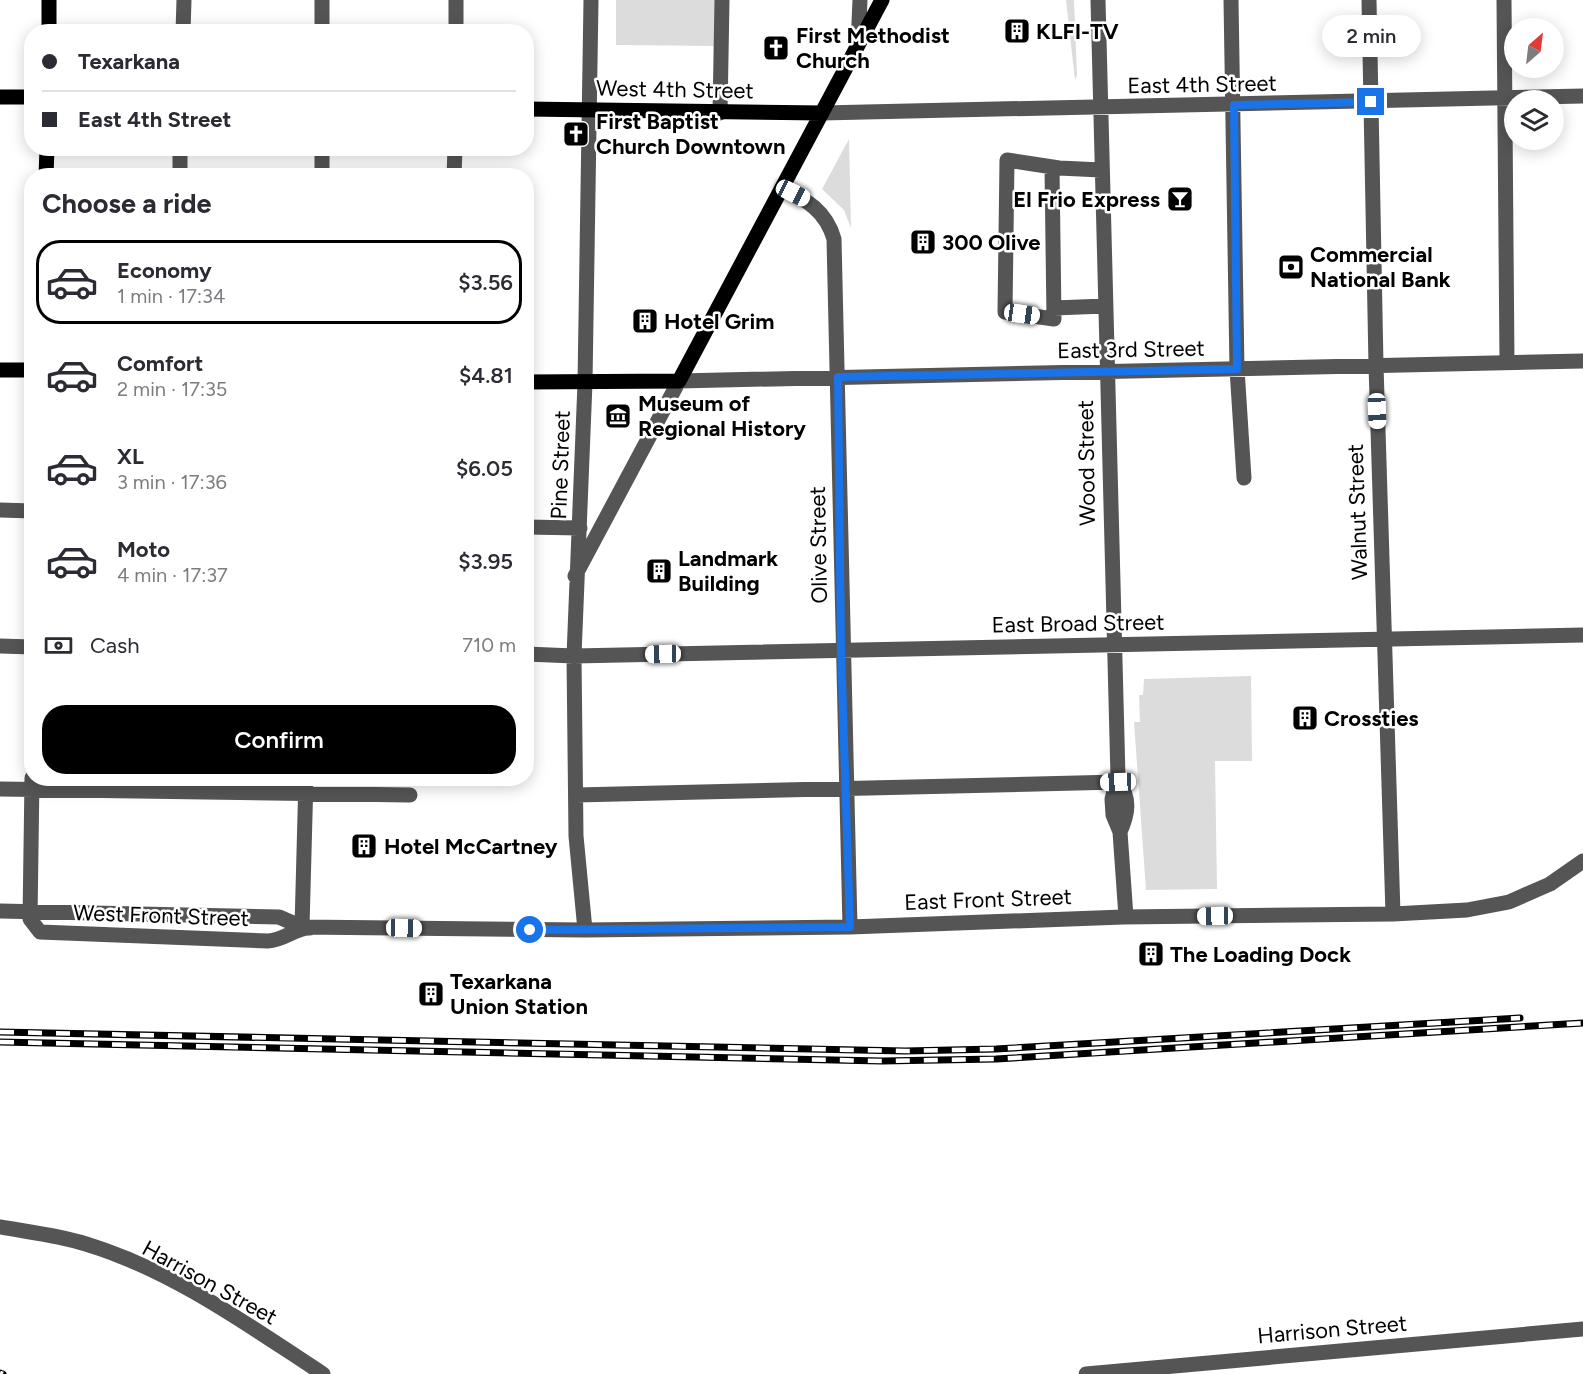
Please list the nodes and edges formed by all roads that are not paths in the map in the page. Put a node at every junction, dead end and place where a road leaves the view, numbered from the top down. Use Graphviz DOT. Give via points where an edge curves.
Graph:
graph roads {
  1 [pos="49,0"];
  2 [pos="184,0"];
  3 [pos="322,0"];
  4 [pos="456,0"];
  5 [pos="591,0"];
  6 [pos="722,0"];
  7 [pos="860,0"];
  8 [pos="882,0"];
  9 [pos="1098,0"];
  10 [pos="1232,0"];
  11 [pos="1369,0"];
  12 [pos="1504,0"];
  13 [pos="49,24"];
  14 [pos="183,24"];
  15 [pos="322,24"];
  16 [pos="456,24"];
  17 [pos="858,45"];
  18 [pos="1505,90"];
  19 [pos="1583,96"];
  20 [pos="0,97"];
  21 [pos="24,97"];
  22 [pos="1564,97"];
  23 [pos="1504,99"];
  24 [pos="1371,102"];
  25 [pos="1234,105"];
  26 [pos="534,109"];
  27 [pos="1099,109"];
  28 [pos="590,110"];
  29 [pos="720,113"];
  30 [pos="822,113"];
  31 [pos="1505,150"];
  32 [pos="1052,167"];
  33 [pos="1101,170"];
  34 [pos="782,188"];
  35 [pos="1105,306"];
  36 [pos="1054,308"];
  37 [pos="1583,361"];
  38 [pos="1507,362"];
  39 [pos="1376,365"];
  40 [pos="1237,369"];
  41 [pos="0,370"];
  42 [pos="24,370"];
  43 [pos="1107,373"];
  44 [pos="838,377"];
  45 [pos="679,381"];
  46 [pos="534,382"];
  47 [pos="585,383"];
  48 [pos="1244,478"];
  49 [pos="0,510"];
  50 [pos="24,511"];
  51 [pos="534,527"];
  52 [pos="580,528"];
  53 [pos="576,576"];
  54 [pos="1583,635"];
  55 [pos="1383,638"];
  56 [pos="1113,645"];
  57 [pos="0,646"];
  58 [pos="24,647"];
  59 [pos="841,650"];
  60 [pos="534,654"];
  61 [pos="574,656"];
  62 [pos="1118,782"];
  63 [pos="24,785"];
  64 [pos="32,786"];
  65 [pos="306,786"];
  66 [pos="845,788"];
  67 [pos="0,789"];
  68 [pos="410,795"];
  69 [pos="576,795"];
  70 [pos="1583,861"];
  71 [pos="0,911"];
  72 [pos="30,912"];
  73 [pos="1393,914"];
  74 [pos="1126,917"];
  75 [pos="302,927"];
  76 [pos="850,927"];
  77 [pos="585,930"];
  78 [pos="0,1227"];
  79 [pos="1583,1329"];
  80 [pos="323,1374"];
  81 [pos="1086,1374"];
  1 -- 13 [label="main road"];
  2 -- 14 [label="street"];
  3 -- 15 [label="street"];
  4 -- 16 [label="street"];
  5 -- 28 [label="street, Pine Street"];
  6 -- 29 [label="street"];
  7 -- 17 [label="street"];
  8 -- 17 [label="main road"];
  9 -- 27 [label="street, Wood Street"];
  10 -- 25 [label="street"];
  11 -- 24 [label="street, Walnut Street"];
  12 -- 18 [label="street"];
  17 -- 30 [label="main road"];
  19 -- 22 [label="street, East 4th Street"];
  20 -- 21 [label="main road"];
  23 -- 24 [label="street, East 4th Street"];
  24 -- 25 [label="street, East 4th Street"];
  24 -- 39 [label="street, Walnut Street"];
  25 -- 27 [label="street, East 4th Street"];
  25 -- 40 [label="street"];
  26 -- 28 [label="main road, West 4th Street"];
  27 -- 30 [label="street, East 4th Street"];
  27 -- 33 [label="street, Wood Street"];
  28 -- 29 [label="main road, West 4th Street"];
  28 -- 47 [label="street, Pine Street"];
  29 -- 30 [label="main road, West 4th Street"];
  30 -- 34 [label="main road"];
  31 -- 38 [label="street"];
  32 -- 33 [label="street"];
  32 -- 36 [label="street"];
  32 -- 36 [label="street" via="1007,160 1005,312 1054,319"];
  33 -- 35 [label="street, Wood Street"];
  34 -- 44 [label="street, Olive Street" via="812,204 829,223 834,239"];
  34 -- 45 [label="main road"];
  35 -- 36 [label="street"];
  35 -- 43 [label="street, Wood Street"];
  37 -- 38 [label="street, East 3rd Street"];
  38 -- 39 [label="street, East 3rd Street"];
  39 -- 40 [label="street, East 3rd Street"];
  39 -- 55 [label="street, Walnut Street"];
  40 -- 43 [label="street, East 3rd Street"];
  40 -- 48 [label="street"];
  41 -- 42 [label="main road"];
  43 -- 44 [label="street, East 3rd Street"];
  43 -- 56 [label="street, Wood Street"];
  44 -- 45 [label="street, East 3rd Street"];
  44 -- 59 [label="street, Olive Street"];
  45 -- 47 [label="main road"];
  45 -- 53 [label="street"];
  46 -- 47 [label="main road"];
  47 -- 52 [label="street, Pine Street"];
  49 -- 50 [label="street"];
  51 -- 52 [label="street"];
  52 -- 53 [label="street, Pine Street"];
  53 -- 61 [label="street, Pine Street"];
  54 -- 55 [label="street, East Broad Street"];
  55 -- 56 [label="street, East Broad Street"];
  55 -- 73 [label="street, Walnut Street"];
  56 -- 59 [label="street, East Broad Street"];
  56 -- 62 [label="street, Wood Street"];
  57 -- 58 [label="street"];
  59 -- 61 [label="street, East Broad Street"];
  59 -- 66 [label="street, Olive Street"];
  60 -- 61 [label="street, East Broad Street"];
  61 -- 69 [label="street, Pine Street"];
  62 -- 66 [label="street"];
  62 -- 74 [label="street, Wood Street" via="1112,799 1120,832"];
  63 -- 67 [label="street"];
  64 -- 72 [label="street"];
  65 -- 68 [label="street"];
  65 -- 75 [label="street"];
  66 -- 69 [label="street"];
  66 -- 76 [label="street, Olive Street"];
  69 -- 77 [label="street, Pine Street"];
  70 -- 73 [label="street, East Front Street" via="1550,884 1509,902 1467,910"];
  71 -- 72 [label="street, West Front Street"];
  72 -- 75 [label="street, West Front Street" via="279,917"];
  72 -- 75 [label="street, West Front Street" via="32,925 46,934 268,941 289,937"];
  73 -- 74 [label="street, East Front Street"];
  74 -- 76 [label="street, East Front Street"];
  75 -- 77 [label="street, West Front Street"];
  76 -- 77 [label="street, East Front Street"];
  78 -- 80 [label="street, Harrison Street" via="89,1245 169,1279"];
  79 -- 81 [label="street, Harrison Street"];
}
